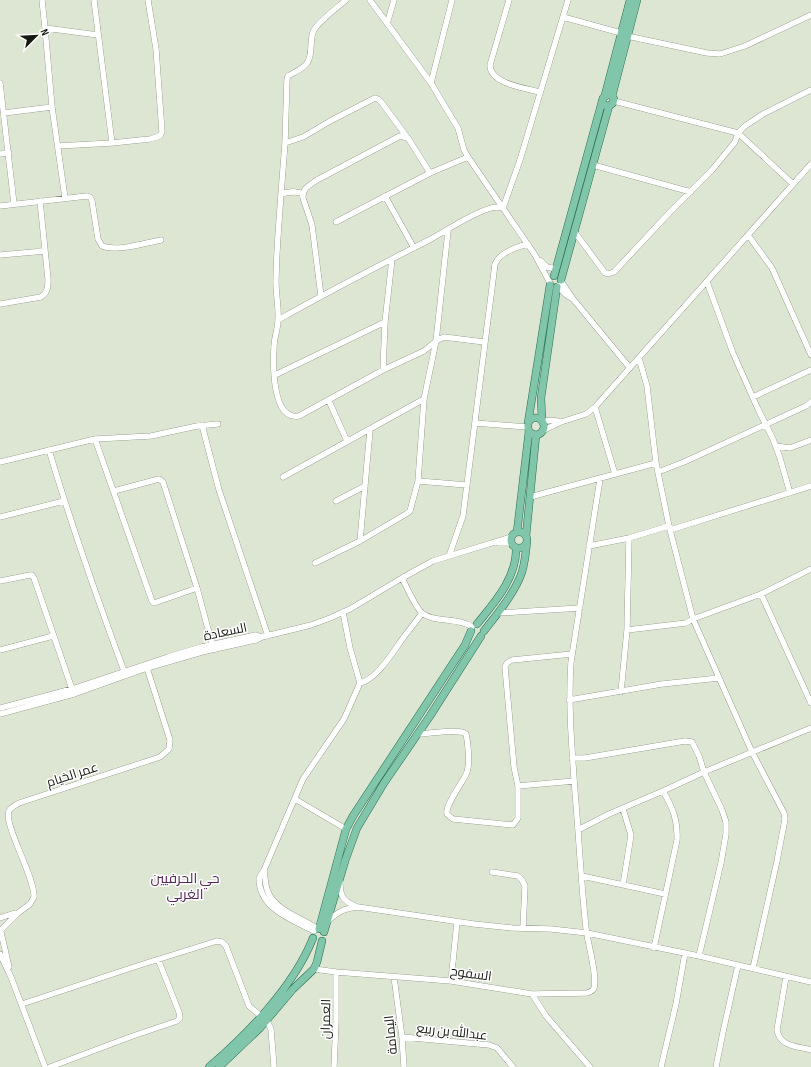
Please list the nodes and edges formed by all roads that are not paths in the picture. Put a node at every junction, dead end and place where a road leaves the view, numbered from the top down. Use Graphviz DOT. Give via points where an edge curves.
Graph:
graph roads {
  1 [pos="42,0"];
  2 [pos="94,0"];
  3 [pos="148,0"];
  4 [pos="346,0"];
  5 [pos="370,0"];
  6 [pos="394,0"];
  7 [pos="452,0"];
  8 [pos="509,0"];
  9 [pos="568,0"];
  10 [pos="630,0"];
  11 [pos="637,0"];
  12 [pos="811,15"];
  13 [pos="563,17"];
  14 [pos="387,24"];
  15 [pos="45,28"];
  16 [pos="624,34"];
  17 [pos="98,35"];
  18 [pos="0,83"];
  19 [pos="431,83"];
  20 [pos="811,90"];
  21 [pos="540,92"];
  22 [pos="608,100"];
  23 [pos="52,107"];
  24 [pos="4,113"];
  25 [pos="738,133"];
  26 [pos="408,138"];
  27 [pos="112,143"];
  28 [pos="285,143"];
  29 [pos="58,146"];
  30 [pos="9,153"];
  31 [pos="0,154"];
  32 [pos="468,157"];
  33 [pos="811,164"];
  34 [pos="593,165"];
  35 [pos="430,173"];
  36 [pos="793,184"];
  37 [pos="691,192"];
  38 [pos="281,194"];
  39 [pos="303,194"];
  40 [pos="385,196"];
  41 [pos="65,198"];
  42 [pos="40,201"];
  43 [pos="14,204"];
  44 [pos="0,206"];
  45 [pos="503,208"];
  46 [pos="336,222"];
  47 [pos="448,230"];
  48 [pos="574,231"];
  49 [pos="748,235"];
  50 [pos="161,240"];
  51 [pos="528,244"];
  52 [pos="414,248"];
  53 [pos="45,251"];
  54 [pos="0,255"];
  55 [pos="535,255"];
  56 [pos="392,259"];
  57 [pos="556,281"];
  58 [pos="707,282"];
  59 [pos="321,296"];
  60 [pos="0,304"];
  61 [pos="278,320"];
  62 [pos="385,322"];
  63 [pos="436,341"];
  64 [pos="484,342"];
  65 [pos="811,356"];
  66 [pos="639,358"];
  67 [pos="630,368"];
  68 [pos="383,370"];
  69 [pos="811,370"];
  70 [pos="275,375"];
  71 [pos="753,397"];
  72 [pos="424,399"];
  73 [pos="329,400"];
  74 [pos="811,402"];
  75 [pos="595,407"];
  76 [pos="543,421"];
  77 [pos="561,422"];
  78 [pos="475,423"];
  79 [pos="218,424"];
  80 [pos="766,424"];
  81 [pos="202,425"];
  82 [pos="528,427"];
  83 [pos="370,430"];
  84 [pos="544,430"];
  85 [pos="536,435"];
  86 [pos="94,439"];
  87 [pos="811,440"];
  88 [pos="347,441"];
  89 [pos="776,446"];
  90 [pos="49,450"];
  91 [pos="0,462"];
  92 [pos="656,463"];
  93 [pos="658,472"];
  94 [pos="615,474"];
  95 [pos="283,477"];
  96 [pos="600,479"];
  97 [pos="418,482"];
  98 [pos="467,485"];
  99 [pos="365,486"];
  100 [pos="811,486"];
  101 [pos="114,491"];
  102 [pos="790,493"];
  103 [pos="530,497"];
  104 [pos="64,501"];
  105 [pos="336,501"];
  106 [pos="0,517"];
  107 [pos="669,528"];
  108 [pos="517,532"];
  109 [pos="629,538"];
  110 [pos="526,539"];
  111 [pos="360,540"];
  112 [pos="513,543"];
  113 [pos="589,546"];
  114 [pos="449,556"];
  115 [pos="315,563"];
  116 [pos="811,569"];
  117 [pos="402,578"];
  118 [pos="0,580"];
  119 [pos="197,588"];
  120 [pos="761,594"];
  121 [pos="580,608"];
  122 [pos="343,612"];
  123 [pos="498,613"];
  124 [pos="422,614"];
  125 [pos="693,619"];
  126 [pos="473,627"];
  127 [pos="627,630"];
  128 [pos="483,634"];
  129 [pos="53,636"];
  130 [pos="265,636"];
  131 [pos="212,644"];
  132 [pos="0,650"];
  133 [pos="572,654"];
  134 [pos="147,668"];
  135 [pos="124,671"];
  136 [pos="719,678"];
  137 [pos="360,683"];
  138 [pos="73,692"];
  139 [pos="621,692"];
  140 [pos="570,700"];
  141 [pos="811,703"];
  142 [pos="0,708"];
  143 [pos="0,714"];
  144 [pos="811,728"];
  145 [pos="418,734"];
  146 [pos="752,752"];
  147 [pos="572,758"];
  148 [pos="704,772"];
  149 [pos="574,782"];
  150 [pos="518,786"];
  151 [pos="663,792"];
  152 [pos="295,799"];
  153 [pos="623,809"];
  154 [pos="346,829"];
  155 [pos="578,830"];
  156 [pos="492,872"];
  157 [pos="582,876"];
  158 [pos="340,880"];
  159 [pos="622,884"];
  160 [pos="665,894"];
  161 [pos="358,907"];
  162 [pos="18,913"];
  163 [pos="0,918"];
  164 [pos="329,920"];
  165 [pos="0,922"];
  166 [pos="457,922"];
  167 [pos="523,928"];
  168 [pos="1,931"];
  169 [pos="318,932"];
  170 [pos="587,933"];
  171 [pos="654,948"];
  172 [pos="685,953"];
  173 [pos="0,954"];
  174 [pos="699,956"];
  175 [pos="304,957"];
  176 [pos="158,959"];
  177 [pos="317,962"];
  178 [pos="738,965"];
  179 [pos="753,968"];
  180 [pos="314,969"];
  181 [pos="336,972"];
  182 [pos="394,976"];
  183 [pos="11,977"];
  184 [pos="786,977"];
  185 [pos="451,981"];
  186 [pos="811,982"];
  187 [pos="532,994"];
  188 [pos="22,1004"];
  189 [pos="260,1016"];
  190 [pos="267,1021"];
  191 [pos="402,1037"];
  192 [pos="811,1050"];
  193 [pos="45,1067"];
  194 [pos="50,1067"];
  195 [pos="209,1067"];
  196 [pos="219,1067"];
  197 [pos="274,1067"];
  198 [pos="334,1067"];
  199 [pos="404,1067"];
  200 [pos="513,1067"];
  201 [pos="590,1067"];
  202 [pos="660,1067"];
  203 [pos="716,1067"];
  1 -- 15 [label="street"];
  2 -- 17 [label="street"];
  3 -- 27 [label="street" via="156,49 162,132 160,136 150,139"];
  4 -- 28 [label="street" via="315,28 311,36 309,62 288,76"];
  5 -- 14 [label="street"];
  6 -- 14 [label="street"];
  7 -- 19 [label="street"];
  8 -- 21 [label="street" via="490,65 491,73 499,81"];
  9 -- 13 [label="street"];
  10 -- 16 [label="main road"];
  11 -- 16 [label="main road"];
  12 -- 16 [label="street" via="745,46 720,54"];
  13 -- 16 [label="street"];
  13 -- 21 [label="street"];
  14 -- 19 [label="street"];
  15 -- 17 [label="street"];
  15 -- 23 [label="street"];
  16 -- 22 [label="main road"];
  17 -- 27 [label="street"];
  18 -- 24 [label="street"];
  19 -- 32 [label="street" via="458,128"];
  20 -- 25 [label="street" via="763,114"];
  21 -- 45 [label="street"];
  22 -- 25 [label="street"];
  22 -- 34 [label="main road"];
  22 -- 57 [label="main road"];
  23 -- 24 [label="street"];
  23 -- 29 [label="street"];
  24 -- 30 [label="street"];
  25 -- 36 [label="street"];
  25 -- 37 [label="street" via="735,142"];
  26 -- 28 [label="street" via="376,98 303,137"];
  26 -- 35 [label="street"];
  26 -- 39 [label="street" via="400,136 357,158 306,187"];
  27 -- 29 [label="street"];
  28 -- 38 [label="street"];
  29 -- 41 [label="street"];
  30 -- 31 [label="street"];
  30 -- 43 [label="street"];
  32 -- 35 [label="street"];
  32 -- 45 [label="street"];
  33 -- 36 [label="street"];
  34 -- 37 [label="street"];
  34 -- 48 [label="main road"];
  35 -- 40 [label="street"];
  36 -- 49 [label="street"];
  37 -- 48 [label="street" via="611,273 604,273"];
  38 -- 39 [label="street"];
  38 -- 61 [label="street" via="276,283"];
  39 -- 59 [label="street" via="312,225"];
  40 -- 46 [label="street"];
  40 -- 52 [label="street"];
  41 -- 42 [label="street"];
  41 -- 50 [label="street" via="90,197 98,239 102,246 126,247"];
  42 -- 43 [label="street"];
  42 -- 53 [label="street"];
  43 -- 44 [label="street"];
  45 -- 47 [label="street" via="489,208"];
  45 -- 51 [label="street"];
  47 -- 52 [label="street"];
  47 -- 63 [label="street"];
  48 -- 57 [label="main road"];
  49 -- 58 [label="street"];
  49 -- 65 [label="street" via="772,268"];
  51 -- 55 [label="street"];
  51 -- 64 [label="street" via="497,259"];
  52 -- 56 [label="street"];
  53 -- 54 [label="street"];
  53 -- 60 [label="street" via="48,279 48,290 45,294 36,299"];
  55 -- 57 [label="street"];
  55 -- 57 [label="street"];
  56 -- 59 [label="street"];
  56 -- 62 [label="street"];
  57 -- 67 [label="street" via="564,294 573,299"];
  57 -- 76 [label="main road" via="541,398"];
  57 -- 82 [label="main road"];
  58 -- 66 [label="street"];
  58 -- 71 [label="street" via="733,353"];
  59 -- 61 [label="street"];
  61 -- 70 [label="street" via="274,346"];
  62 -- 68 [label="street"];
  62 -- 70 [label="street"];
  63 -- 64 [label="street" via="444,337"];
  63 -- 68 [label="street" via="424,351"];
  63 -- 72 [label="street"];
  64 -- 78 [label="street"];
  66 -- 67 [label="street"];
  66 -- 92 [label="street" via="647,386"];
  67 -- 75 [label="street"];
  68 -- 73 [label="street"];
  69 -- 71 [label="street"];
  70 -- 73 [label="street" via="279,401 289,415 299,416"];
  71 -- 80 [label="street"];
  72 -- 83 [label="street"];
  72 -- 97 [label="street"];
  73 -- 88 [label="street"];
  74 -- 80 [label="street"];
  75 -- 77 [label="street" via="586,414"];
  75 -- 94 [label="street"];
  76 -- 77 [label="street"];
  76 -- 82 [label="main road" via="534,418"];
  76 -- 84 [label="main road"];
  77 -- 84 [label="street"];
  78 -- 82 [label="street"];
  78 -- 98 [label="street"];
  79 -- 81 [label="street"];
  80 -- 89 [label="street"];
  80 -- 93 [label="street"];
  81 -- 86 [label="street" via="151,436"];
  81 -- 130 [label="street" via="219,490"];
  82 -- 85 [label="main road" via="531,434"];
  82 -- 108 [label="main road"];
  83 -- 88 [label="street"];
  83 -- 99 [label="street"];
  84 -- 85 [label="main road"];
  85 -- 103 [label="main road"];
  86 -- 90 [label="street"];
  86 -- 101 [label="street"];
  87 -- 89 [label="street" via="790,448"];
  88 -- 95 [label="street"];
  89 -- 102 [label="street"];
  90 -- 91 [label="street"];
  90 -- 104 [label="street"];
  92 -- 93 [label="street"];
  92 -- 94 [label="street"];
  93 -- 107 [label="street"];
  94 -- 96 [label="street"];
  96 -- 103 [label="street"];
  96 -- 113 [label="street"];
  97 -- 98 [label="street"];
  97 -- 111 [label="street" via="410,511"];
  98 -- 114 [label="street" via="463,516"];
  99 -- 105 [label="street"];
  99 -- 111 [label="street"];
  100 -- 102 [label="street"];
  101 -- 119 [label="street" via="161,479"];
  101 -- 119 [label="street" via="154,603"];
  102 -- 107 [label="street"];
  103 -- 110 [label="main road"];
  104 -- 106 [label="street"];
  104 -- 135 [label="street"];
  107 -- 109 [label="street"];
  107 -- 125 [label="street"];
  108 -- 110 [label="main road" via="522,533"];
  108 -- 112 [label="main road"];
  109 -- 113 [label="street"];
  109 -- 127 [label="street"];
  110 -- 112 [label="main road" via="522,548"];
  110 -- 123 [label="main road" via="522,573"];
  111 -- 115 [label="street"];
  112 -- 114 [label="street" via="496,542"];
  112 -- 126 [label="main road" via="517,556 512,572 500,593"];
  113 -- 121 [label="street"];
  114 -- 117 [label="street"];
  116 -- 120 [label="street"];
  117 -- 122 [label="street"];
  117 -- 124 [label="street"];
  118 -- 129 [label="street" via="32,575"];
  119 -- 131 [label="street"];
  120 -- 125 [label="street"];
  120 -- 141 [label="street"];
  121 -- 123 [label="street"];
  121 -- 133 [label="street"];
  122 -- 130 [label="street" via="311,625"];
  122 -- 137 [label="street"];
  123 -- 128 [label="main road"];
  124 -- 126 [label="street" via="466,623"];
  124 -- 137 [label="street" via="376,672"];
  125 -- 127 [label="street"];
  125 -- 136 [label="street"];
  126 -- 128 [label="main road" via="482,626"];
  126 -- 128 [label="main road" via="474,636"];
  126 -- 154 [label="main road" via="465,645"];
  127 -- 139 [label="street"];
  128 -- 145 [label="main road"];
  129 -- 132 [label="street"];
  129 -- 138 [label="street"];
  130 -- 131 [label="street, السعادة" via="256,635"];
  130 -- 134 [label="street, السعادة"];
  131 -- 135 [label="street, السعادة"];
  133 -- 140 [label="street"];
  133 -- 150 [label="street" via="512,660 507,663 505,668"];
  134 -- 138 [label="street, السعادة"];
  134 -- 162 [label="street, عمر الخيام" via="170,740 169,750 160,757 19,803 10,810 10,825 34,893 30,904"];
  135 -- 138 [label="street, السعادة"];
  136 -- 139 [label="street"];
  136 -- 146 [label="street"];
  137 -- 152 [label="street" via="344,719 308,769"];
  138 -- 142 [label="street, السعادة"];
  138 -- 143 [label="street, السعادة"];
  139 -- 140 [label="street"];
  140 -- 147 [label="street"];
  144 -- 146 [label="street"];
  145 -- 150 [label="street" via="466,734 468,766 447,808 447,814 453,819 513,825 518,818"];
  145 -- 158 [label="main road" via="357,828"];
  146 -- 148 [label="street"];
  146 -- 179 [label="street" via="785,819"];
  147 -- 148 [label="street" via="685,741 692,742 696,748"];
  147 -- 149 [label="street"];
  148 -- 151 [label="street"];
  148 -- 174 [label="street" via="724,816 726,834"];
  149 -- 150 [label="street"];
  149 -- 155 [label="street"];
  151 -- 153 [label="street"];
  151 -- 160 [label="street" via="675,815 678,831"];
  152 -- 154 [label="street"];
  152 -- 169 [label="street" via="264,870 266,886 272,900"];
  153 -- 155 [label="street"];
  153 -- 159 [label="street" via="631,835"];
  154 -- 169 [label="main road"];
  155 -- 157 [label="street"];
  156 -- 167 [label="street" via="518,876 522,880 525,886"];
  157 -- 159 [label="street"];
  157 -- 170 [label="street"];
  158 -- 161 [label="street" via="342,897"];
  158 -- 164 [label="main road"];
  159 -- 160 [label="street"];
  160 -- 171 [label="street"];
  161 -- 164 [label="street" via="342,910"];
  161 -- 166 [label="street"];
  162 -- 163 [label="street, عمر الخيام"];
  162 -- 168 [label="street, عمر الخيام"];
  164 -- 169 [label="main road"];
  165 -- 168 [label="street"];
  166 -- 167 [label="street"];
  166 -- 185 [label="street"];
  167 -- 170 [label="street"];
  168 -- 183 [label="street"];
  169 -- 175 [label="main road"];
  169 -- 177 [label="main road" via="316,941 322,941"];
  170 -- 171 [label="street"];
  170 -- 187 [label="street, السفوح" via="594,977 592,991"];
  171 -- 172 [label="street"];
  172 -- 174 [label="street"];
  172 -- 202 [label="street" via="676,1004"];
  173 -- 183 [label="street"];
  174 -- 178 [label="street"];
  175 -- 177 [label="main road" via="312,955"];
  175 -- 180 [label="main road" via="306,967"];
  175 -- 189 [label="main road" via="286,986"];
  176 -- 188 [label="street"];
  176 -- 189 [label="street" via="217,941 222,942 226,946 249,1006"];
  176 -- 194 [label="street" via="179,1012 180,1018 177,1021"];
  177 -- 180 [label="main road"];
  178 -- 179 [label="street"];
  178 -- 203 [label="street"];
  179 -- 184 [label="street"];
  180 -- 181 [label="street, السفوح"];
  180 -- 190 [label="main road" via="293,989"];
  181 -- 182 [label="street, السفوح"];
  181 -- 198 [label="street, العمران"];
  182 -- 185 [label="street, السفوح"];
  182 -- 191 [label="street, اليمامة"];
  183 -- 188 [label="street"];
  184 -- 186 [label="street"];
  184 -- 192 [label="street" via="778,1037 786,1044"];
  185 -- 187 [label="street, السفوح"];
  187 -- 201 [label="street" via="546,1016"];
  188 -- 193 [label="street"];
  189 -- 190 [label="street"];
  189 -- 195 [label="main road" via="245,1035"];
  190 -- 196 [label="main road"];
  190 -- 197 [label="street" via="272,1033"];
  191 -- 199 [label="street, اليمامة"];
  191 -- 200 [label="street, عبدالله بن ربيع" via="494,1046"];
}
